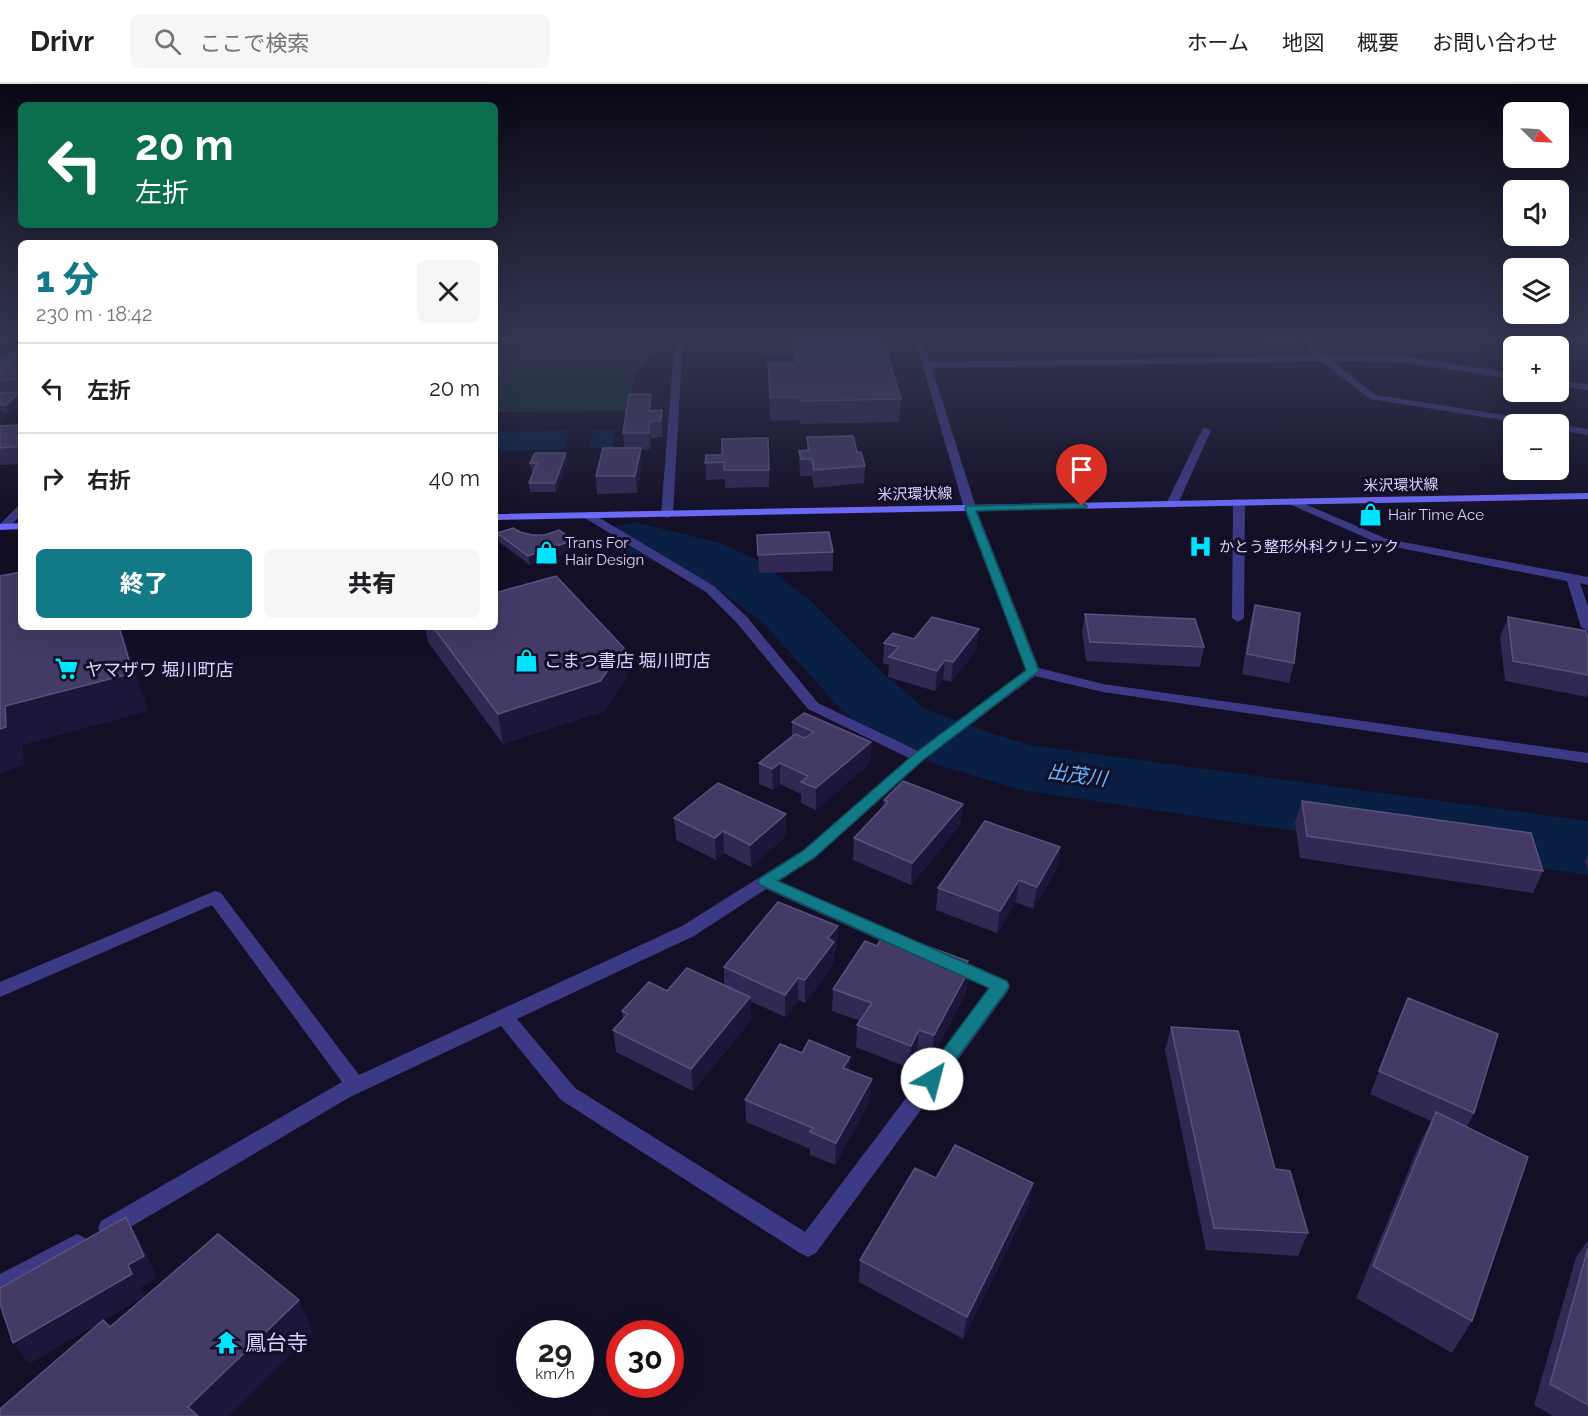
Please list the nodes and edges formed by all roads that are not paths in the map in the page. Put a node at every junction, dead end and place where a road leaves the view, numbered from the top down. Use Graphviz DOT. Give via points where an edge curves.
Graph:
graph roads {
  1 [pos="675,398"];
  2 [pos="937,398"];
  3 [pos="1380,398"];
  4 [pos="1503,418"];
  5 [pos="1569,429"];
  6 [pos="1206,430"];
  7 [pos="1588,432"];
  8 [pos="1588,496"];
  9 [pos="1291,501"];
  10 [pos="1239,502"];
  11 [pos="1172,504"];
  12 [pos="970,508"];
  13 [pos="18,512"];
  14 [pos="667,515"];
  15 [pos="589,516"];
  16 [pos="498,517"];
  17 [pos="2,526"];
  18 [pos="18,526"];
  19 [pos="1573,579"];
  20 [pos="1588,581"];
  21 [pos="1238,618"];
  22 [pos="1588,627"];
  23 [pos="1033,671"];
  24 [pos="919,757"];
  25 [pos="1588,758"];
  26 [pos="766,882"];
  27 [pos="0,990"];
  28 [pos="504,1016"];
  29 [pos="355,1085"];
  30 [pos="0,1286"];
  1 -- 14 [label="street"];
  2 -- 12 [label="street"];
  3 -- 4 [label="street"];
  5 -- 7 [label="street"];
  6 -- 11 [label="street"];
  8 -- 9 [label="main road, 米沢環状線"];
  9 -- 10 [label="main road, 米沢環状線"];
  9 -- 19 [label="street" via="1384,542"];
  10 -- 11 [label="main road, 米沢環状線"];
  10 -- 21 [label="street"];
  11 -- 12 [label="main road, 米沢環状線"];
  12 -- 14 [label="main road, 米沢環状線"];
  12 -- 23 [label="street"];
  13 -- 17 [label="street"];
  14 -- 15 [label="main road, 米沢環状線"];
  15 -- 16 [label="main road, 米沢環状線"];
  15 -- 24 [label="street" via="710,589 742,620 813,706"];
  17 -- 18 [label="main road"];
  19 -- 20 [label="street"];
  19 -- 22 [label="street"];
  23 -- 24 [label="street"];
  23 -- 25 [label="street" via="1103,688"];
  24 -- 26 [label="street" via="809,854"];
  26 -- 28 [label="street" via="688,931"];
  26 -- 28 [label="street" via="1000,986 808,1246 568,1094"];
  27 -- 29 [label="street" via="215,897"];
  28 -- 29 [label="street"];
  29 -- 30 [label="street"];
}
